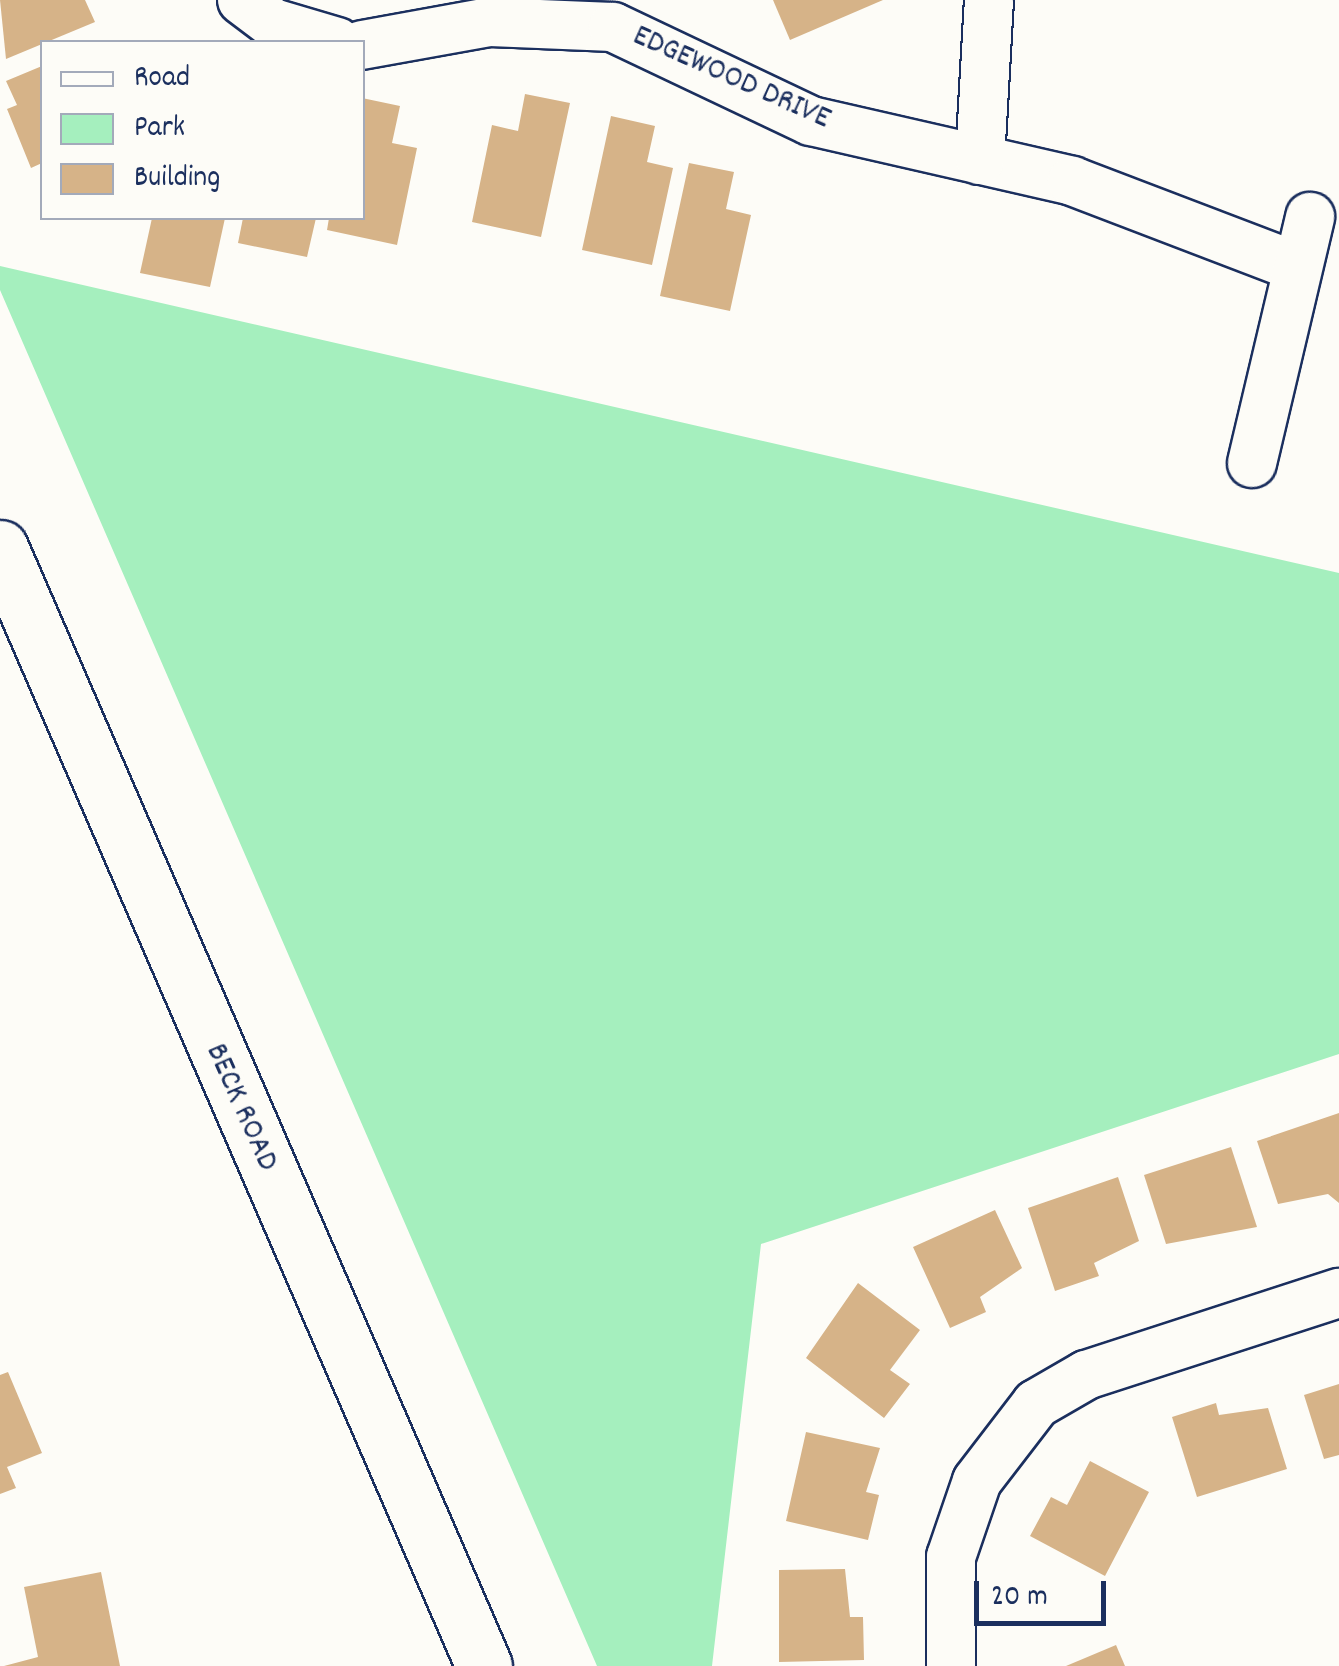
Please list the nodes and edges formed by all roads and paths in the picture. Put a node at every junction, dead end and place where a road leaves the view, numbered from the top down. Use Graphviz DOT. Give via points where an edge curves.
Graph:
graph roads {
  1 [pos="242,0"];
  2 [pos="989,0"];
  3 [pos="330,40"];
  4 [pos="365,44"];
  5 [pos="980,160"];
  6 [pos="1310,217"];
  7 [pos="1297,267"];
  8 [pos="1252,463"];
  9 [pos="0,548"];
  10 [pos="1339,1293"];
  11 [pos="484,1666"];
  12 [pos="951,1666"];
  1 -- 3 [label="street" via="273,24"];
  2 -- 5 [label="street"];
  4 -- 5 [label="street, EDGEWOOD DRIVE" via="506,21 613,27 811,121"];
  5 -- 7 [label="street, EDGEWOOD DRIVE" via="1072,181"];
  6 -- 7 [label="street"];
  7 -- 8 [label="street"];
  9 -- 11 [label="main road, BECK ROAD"];
  10 -- 12 [label="street" via="1086,1375 1036,1404 977,1481 951,1557"];
}
